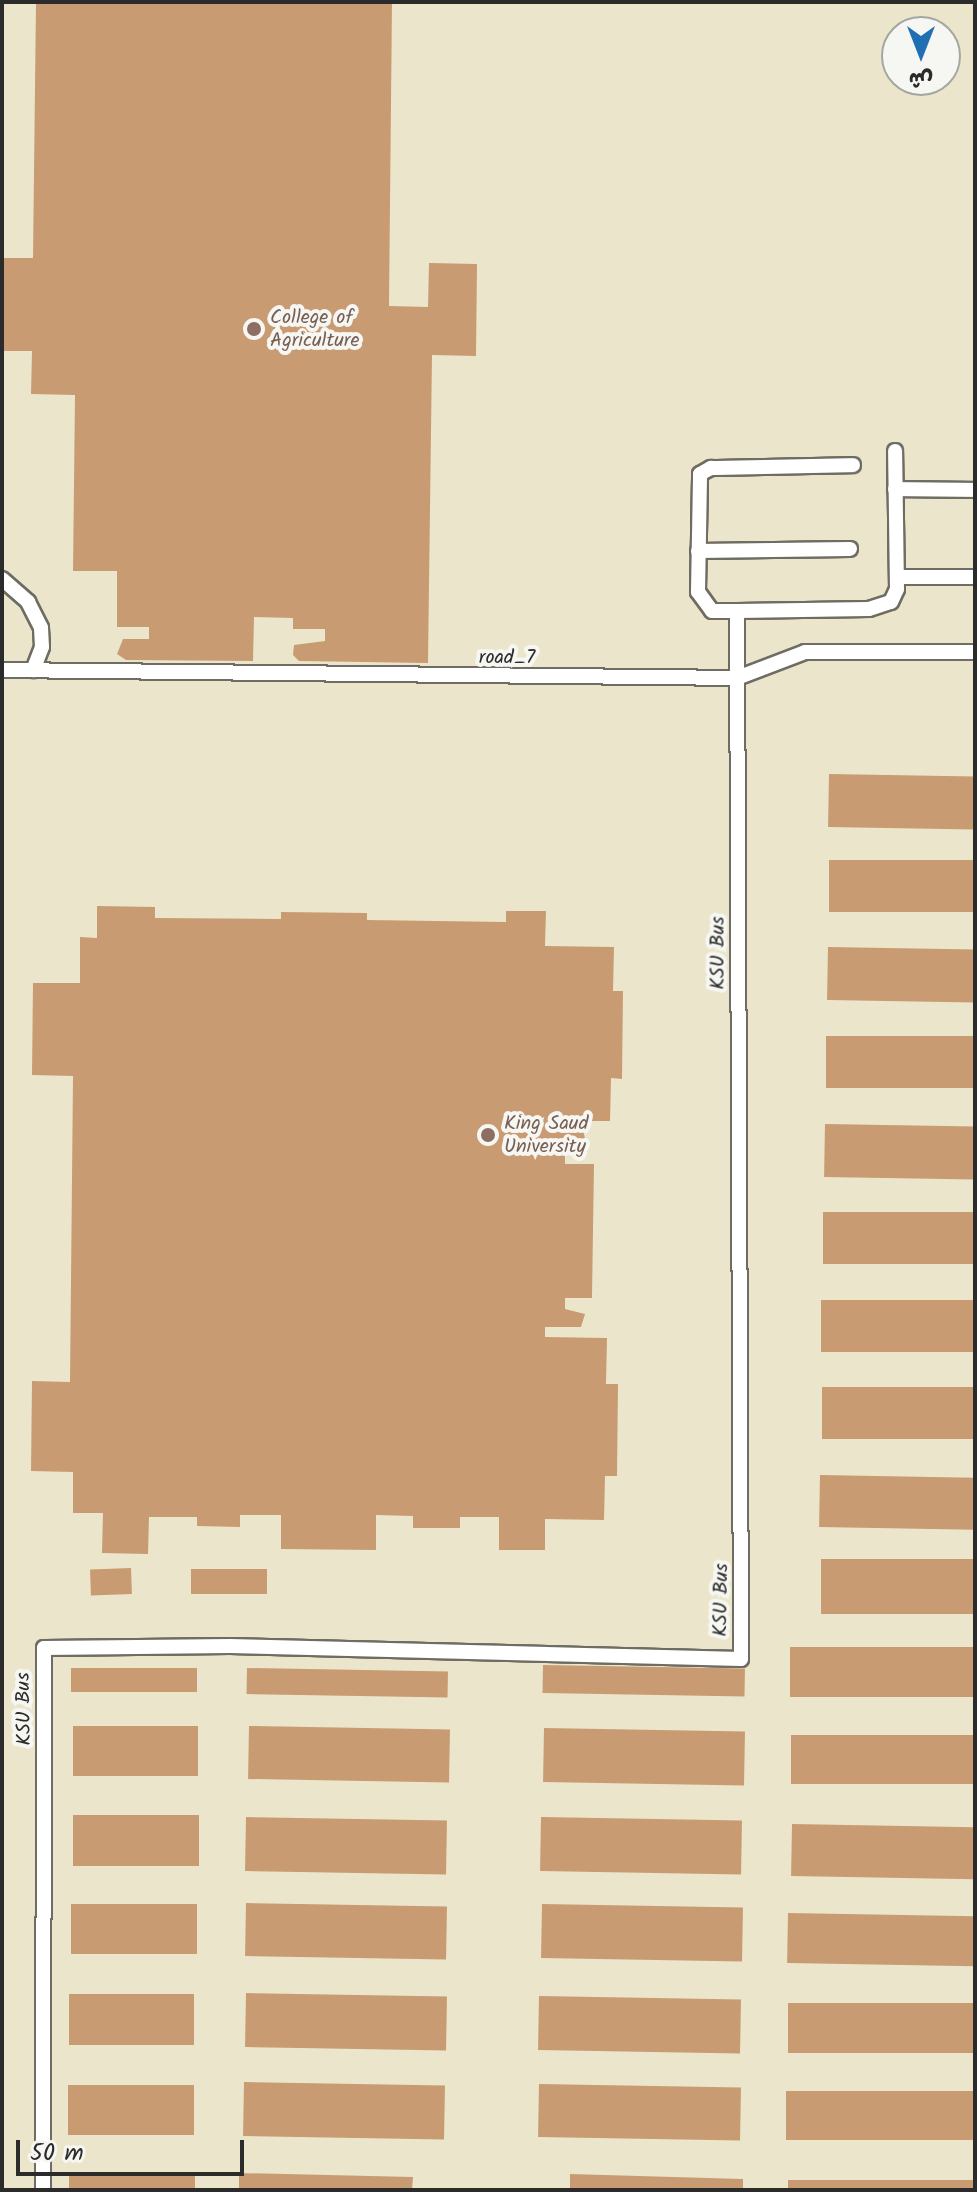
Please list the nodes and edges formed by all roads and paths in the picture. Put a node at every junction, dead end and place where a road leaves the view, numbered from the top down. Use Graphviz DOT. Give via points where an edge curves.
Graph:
graph roads {
  1 [pos="895,451"];
  2 [pos="853,465"];
  3 [pos="895,489"];
  4 [pos="975,490"];
  5 [pos="850,549"];
  6 [pos="698,551"];
  7 [pos="897,577"];
  8 [pos="975,577"];
  9 [pos="2,579"];
  10 [pos="737,611"];
  11 [pos="975,652"];
  12 [pos="2,670"];
  13 [pos="33,670"];
  14 [pos="737,678"];
  15 [pos="43,2190"];
  1 -- 3 [label="lane"];
  2 -- 6 [label="lane" via="711,468 700,474"];
  3 -- 4 [label="lane"];
  3 -- 7 [label="lane"];
  5 -- 6 [label="lane"];
  6 -- 10 [label="lane" via="703,603 712,611"];
  7 -- 8 [label="lane"];
  7 -- 10 [label="lane" via="891,602 869,609"];
  9 -- 13 [label="lane" via="23,596 41,628 42,647"];
  10 -- 14 [label="lane, KSU Bus"];
  11 -- 14 [label="lane, road_7" via="805,652"];
  12 -- 13 [label="lane, road_7"];
  13 -- 14 [label="lane, road_7"];
  14 -- 15 [label="lane, KSU Bus" via="741,1659 230,1646 44,1648"];
}
